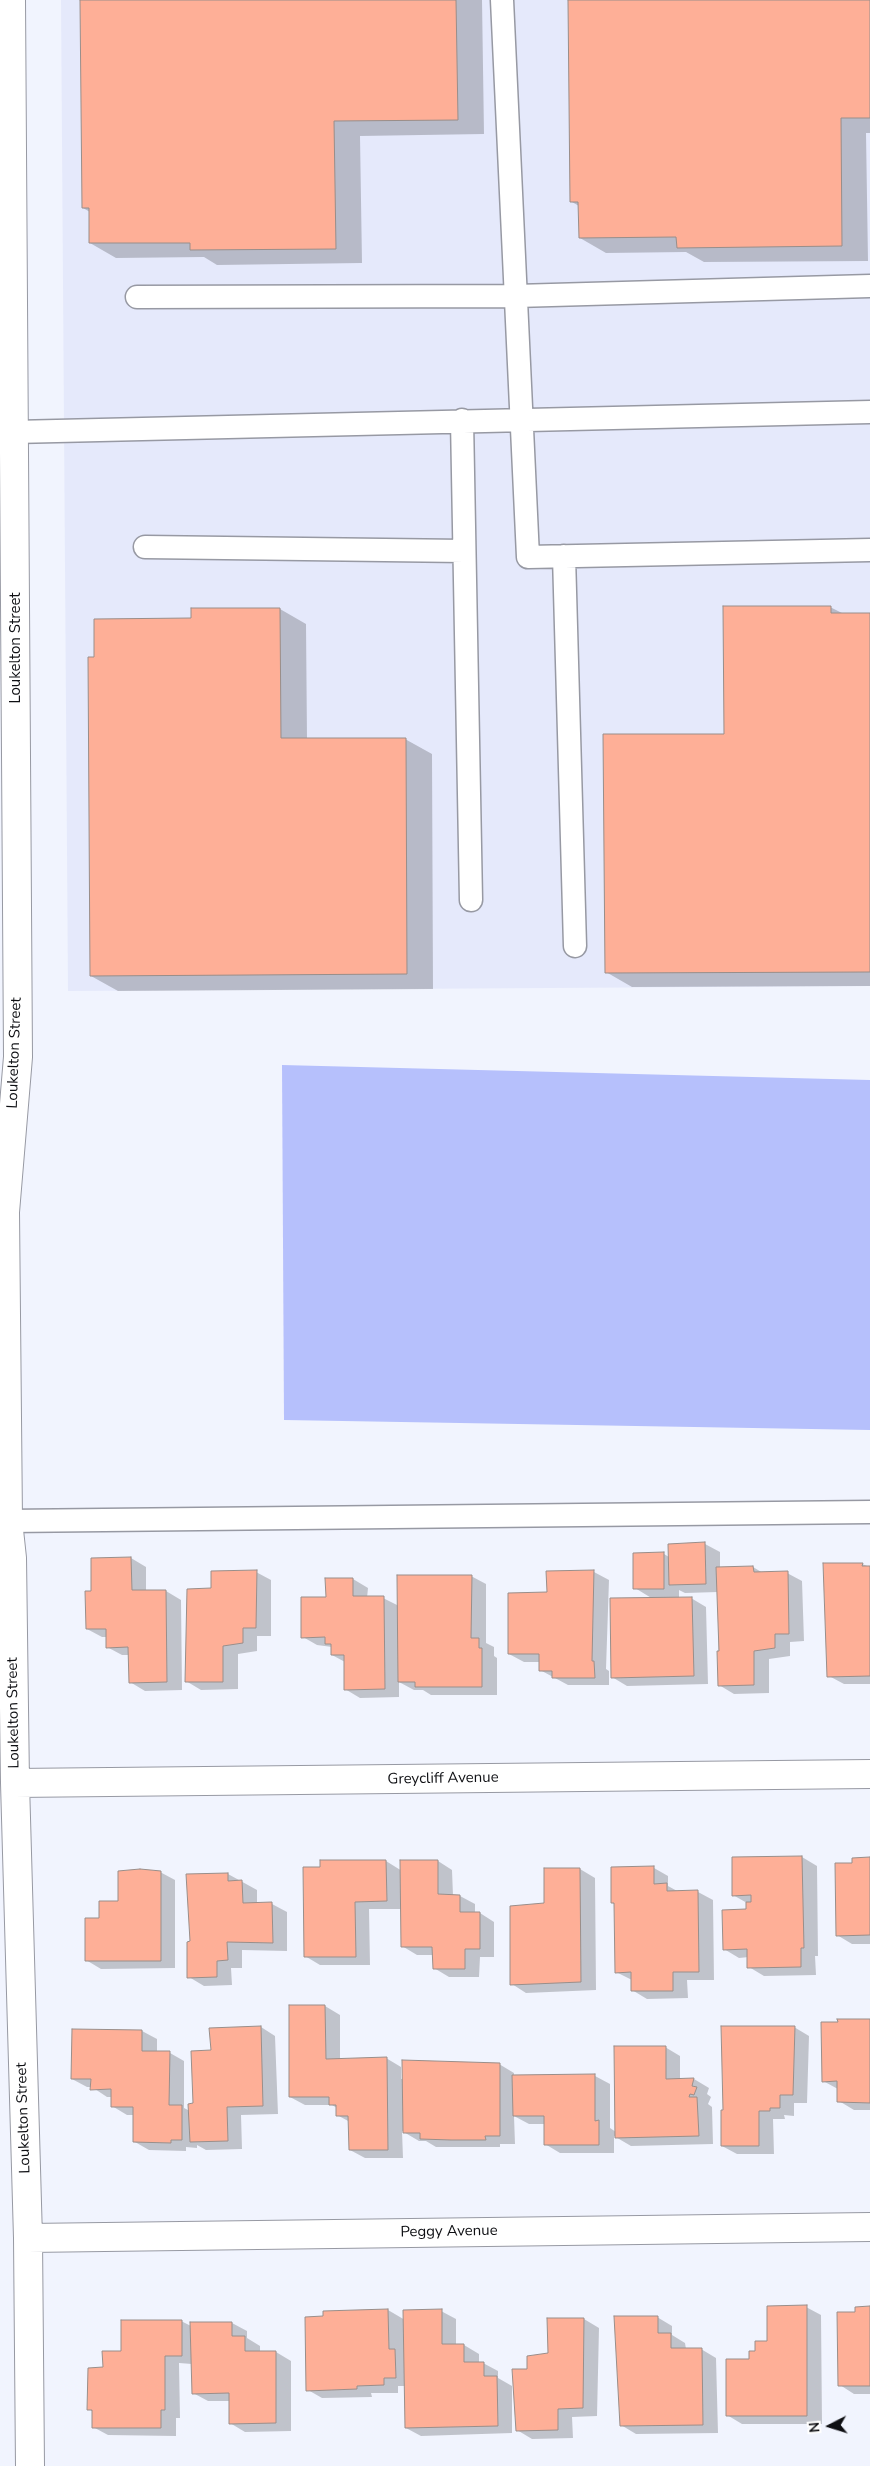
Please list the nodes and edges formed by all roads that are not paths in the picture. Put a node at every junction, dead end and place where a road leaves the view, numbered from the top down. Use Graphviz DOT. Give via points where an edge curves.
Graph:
graph roads {
  1 [pos="11,0"];
  2 [pos="502,0"];
  3 [pos="870,286"];
  4 [pos="516,296"];
  5 [pos="137,297"];
  6 [pos="870,412"];
  7 [pos="521,419"];
  8 [pos="462,420"];
  9 [pos="14,432"];
  10 [pos="145,546"];
  11 [pos="870,550"];
  12 [pos="464,552"];
  13 [pos="564,556"];
  14 [pos="471,900"];
  15 [pos="575,946"];
  16 [pos="870,1512"];
  17 [pos="8,1522"];
  18 [pos="870,1774"];
  19 [pos="15,1783"];
  20 [pos="870,2227"];
  21 [pos="28,2238"];
  22 [pos="30,2466"];
  1 -- 9 [label="street, Loukelton Street"];
  2 -- 4 [label="lane"];
  3 -- 4 [label="lane"];
  4 -- 5 [label="lane"];
  4 -- 7 [label="lane"];
  6 -- 7 [label="lane"];
  7 -- 8 [label="lane"];
  7 -- 13 [label="lane" via="528,557"];
  8 -- 9 [label="lane"];
  8 -- 12 [label="lane"];
  9 -- 17 [label="street, Loukelton Street" via="18,1057 5,1212"];
  10 -- 12 [label="lane"];
  11 -- 13 [label="lane"];
  12 -- 14 [label="lane"];
  13 -- 15 [label="lane"];
  16 -- 17 [label="lane"];
  17 -- 19 [label="street, Loukelton Street" via="12,1558"];
  18 -- 19 [label="street, Greycliff Avenue"];
  19 -- 21 [label="street, Loukelton Street"];
  20 -- 21 [label="street, Peggy Avenue"];
  21 -- 22 [label="street, Loukelton Street"];
}
